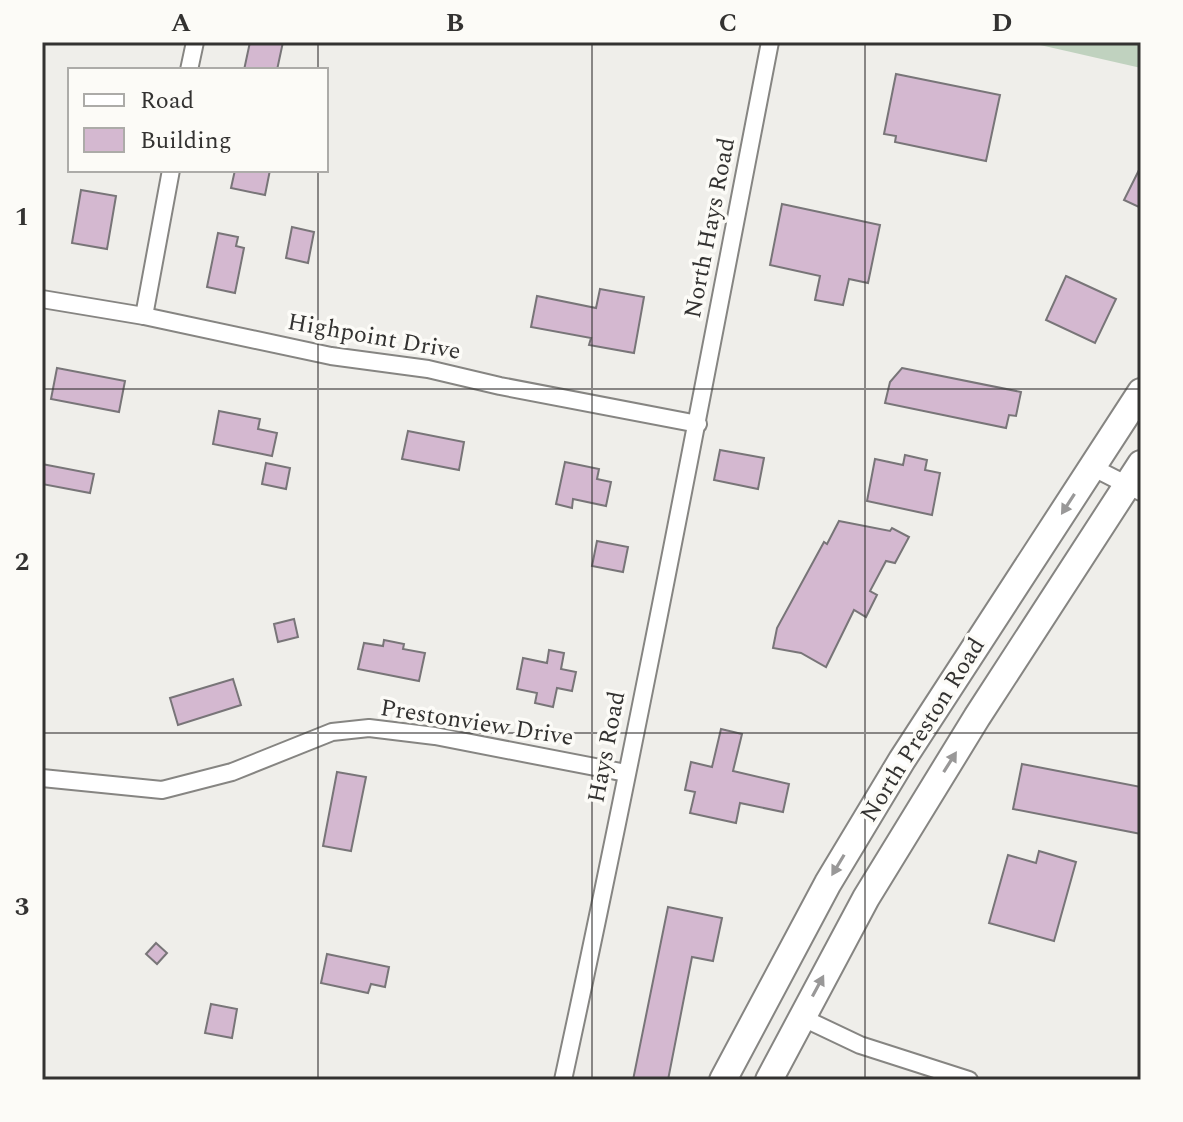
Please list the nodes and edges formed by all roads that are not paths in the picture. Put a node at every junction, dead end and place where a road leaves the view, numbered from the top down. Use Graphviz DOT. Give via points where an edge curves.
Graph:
graph roads {
  1 [pos="195,42"];
  2 [pos="770,42"];
  3 [pos="189,68"];
  4 [pos="171,172"];
  5 [pos="42,299"];
  6 [pos="144,316"];
  7 [pos="1141,392"];
  8 [pos="698,424"];
  9 [pos="1141,464"];
  10 [pos="1092,467"];
  11 [pos="1134,489"];
  12 [pos="626,773"];
  13 [pos="42,778"];
  14 [pos="801,1017"];
  15 [pos="563,1080"];
  16 [pos="723,1080"];
  17 [pos="769,1080"];
  18 [pos="969,1080"];
  1 -- 3 [label="street"];
  2 -- 8 [label="street, North Hays Road"];
  4 -- 6 [label="street"];
  5 -- 6 [label="street, Highpoint Drive"];
  6 -- 8 [label="street, Highpoint Drive"];
  7 -- 10 [label="main road, North Preston Road"];
  8 -- 12 [label="street, Hays Road"];
  9 -- 11 [label="main road, North Preston Road"];
  10 -- 11 [label="street"];
  10 -- 16 [label="main road, North Preston Road, one-way" via="902,760 828,883"];
  14 -- 11 [label="main road, North Preston Road, one-way" via="866,898 977,717"];
  12 -- 13 [label="street, Prestonview Drive" via="369,728 332,732 232,772 162,790"];
  12 -- 15 [label="street, Hays Road"];
  14 -- 17 [label="main road, North Preston Road"];
  14 -- 18 [label="street" via="860,1045"];
}
